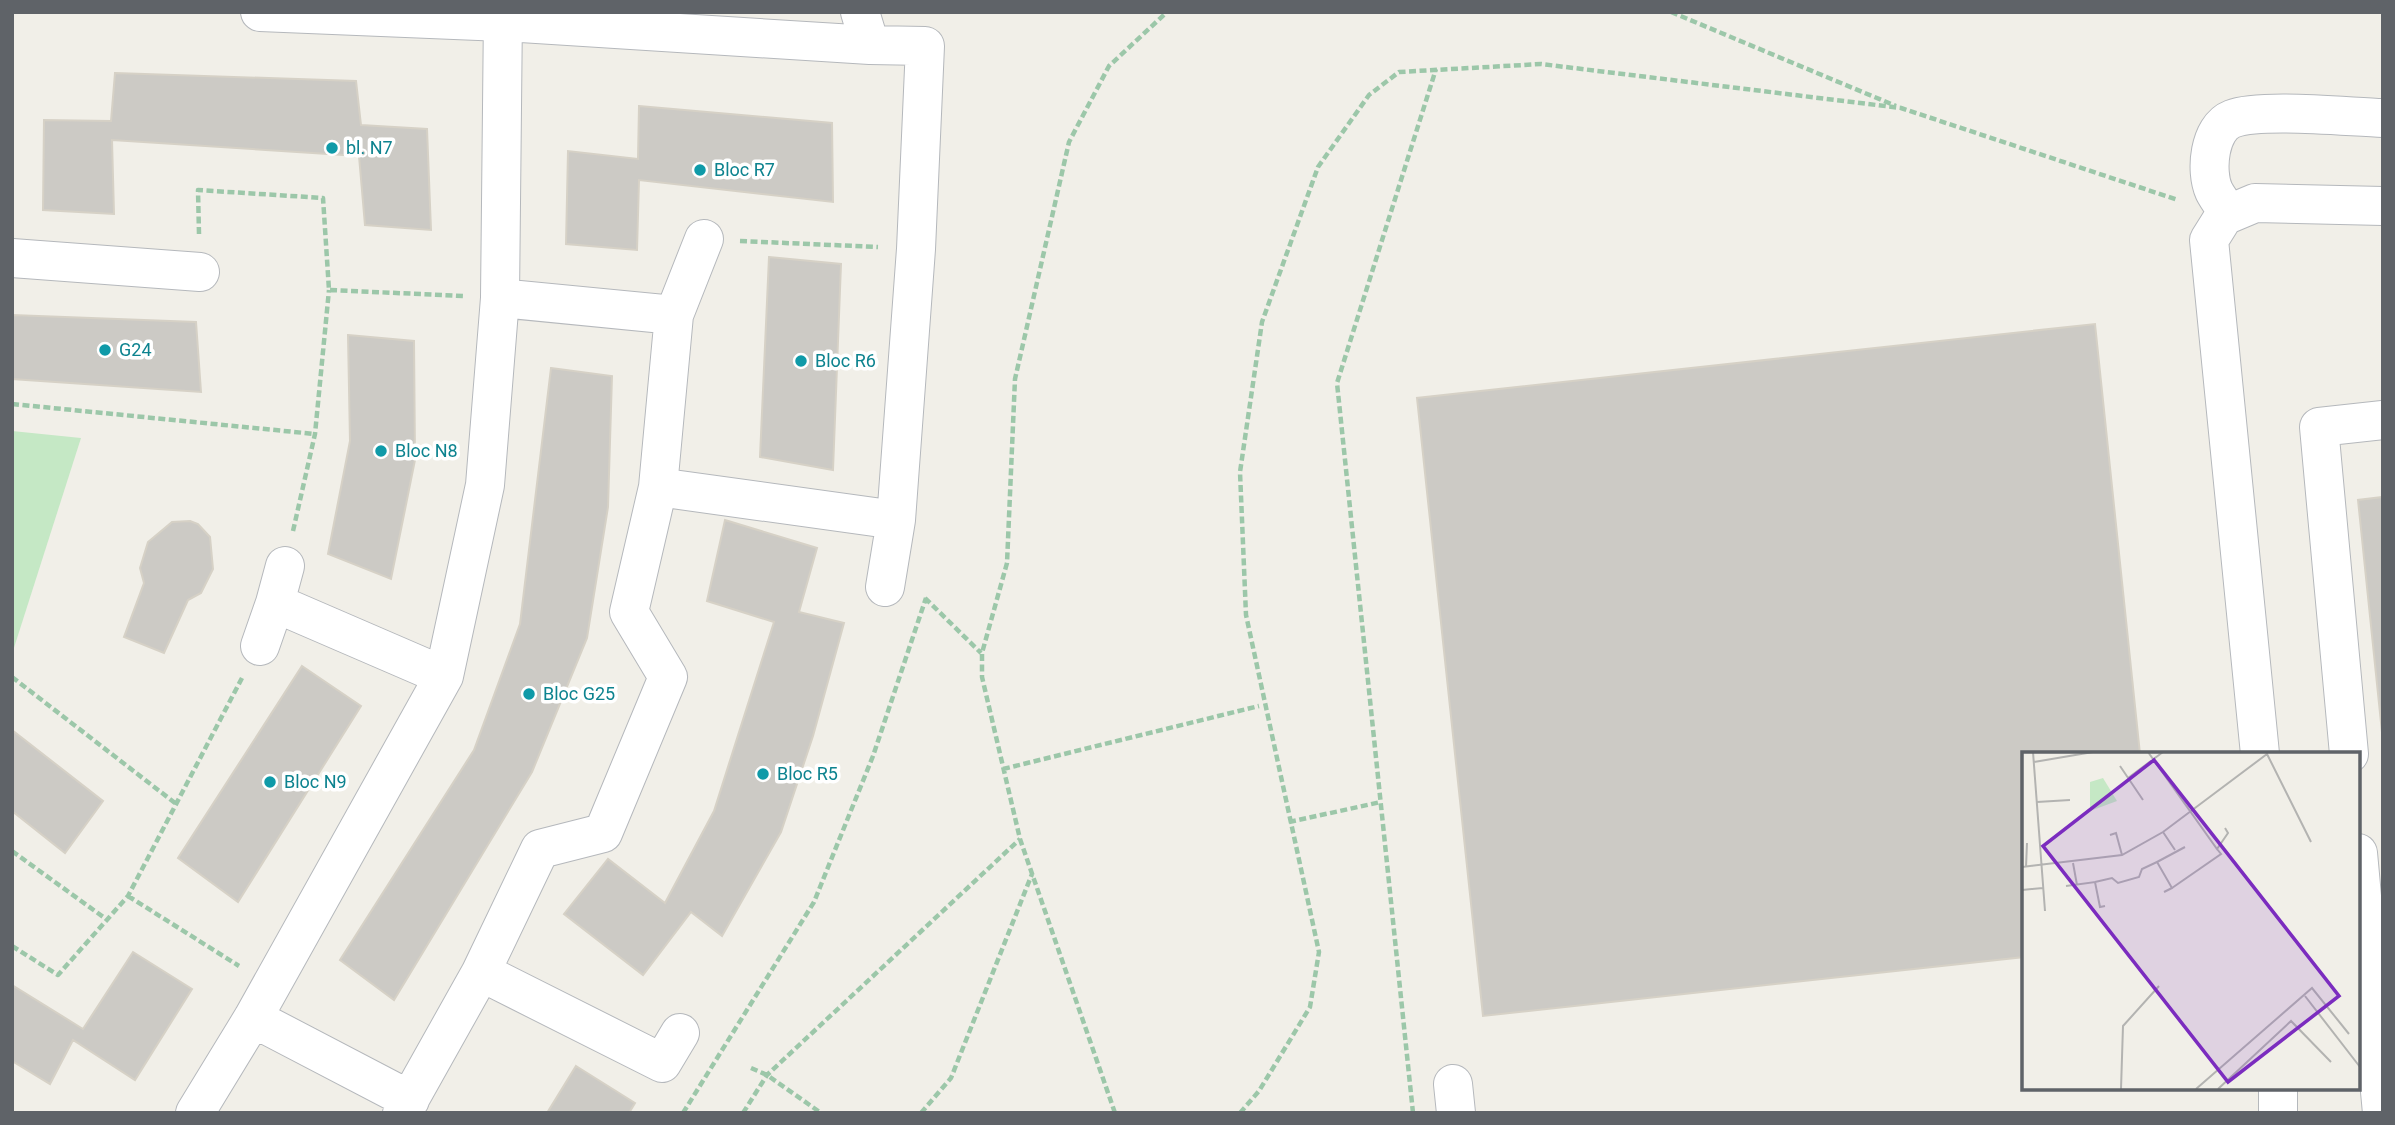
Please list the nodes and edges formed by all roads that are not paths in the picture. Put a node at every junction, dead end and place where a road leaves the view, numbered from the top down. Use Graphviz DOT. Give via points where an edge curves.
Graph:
graph roads {
  1 [pos="260,12"];
  2 [pos="503,17"];
  3 [pos="865,29"];
  4 [pos="2383,118"];
  5 [pos="2383,206"];
  6 [pos="2226,215"];
  7 [pos="704,239"];
  8 [pos="12,258"];
  9 [pos="200,272"];
  10 [pos="500,298"];
  11 [pos="674,315"];
  12 [pos="2383,419"];
  13 [pos="658,486"];
  14 [pos="896,520"];
  15 [pos="285,566"];
  16 [pos="885,587"];
  17 [pos="275,603"];
  18 [pos="260,646"];
  19 [pos="444,676"];
  20 [pos="2260,752"];
  21 [pos="2349,752"];
  22 [pos="2360,875"];
  23 [pos="481,972"];
  24 [pos="261,1002"];
  25 [pos="680,1033"];
  26 [pos="2278,1090"];
  27 [pos="406,1107"];
  28 [pos="195,1113"];
  29 [pos="2278,1113"];
  30 [pos="2382,1113"];
  1 -- 2 [label="street"];
  2 -- 3 [label="street"];
  2 -- 10 [label="street"];
  3 -- 14 [label="street" via="925,46"];
  4 -- 6 [label="street" via="2254,114 2230,119 2218,129 2211,152 2213,189"];
  5 -- 6 [label="street" via="2255,203"];
  6 -- 20 [label="street" via="2208,240"];
  7 -- 11 [label="street"];
  8 -- 9 [label="street"];
  10 -- 11 [label="street"];
  10 -- 19 [label="street" via="485,485"];
  11 -- 13 [label="street"];
  12 -- 21 [label="street" via="2319,427"];
  13 -- 14 [label="street"];
  13 -- 23 [label="street" via="629,612 668,677 603,833 540,849"];
  14 -- 16 [label="street"];
  15 -- 17 [label="street"];
  17 -- 18 [label="street"];
  17 -- 19 [label="street"];
  19 -- 24 [label="street"];
  22 -- 30 [label="street"];
  23 -- 25 [label="street" via="662,1063"];
  23 -- 27 [label="street"];
  24 -- 27 [label="street"];
  24 -- 28 [label="street"];
  26 -- 29 [label="street"];
}
